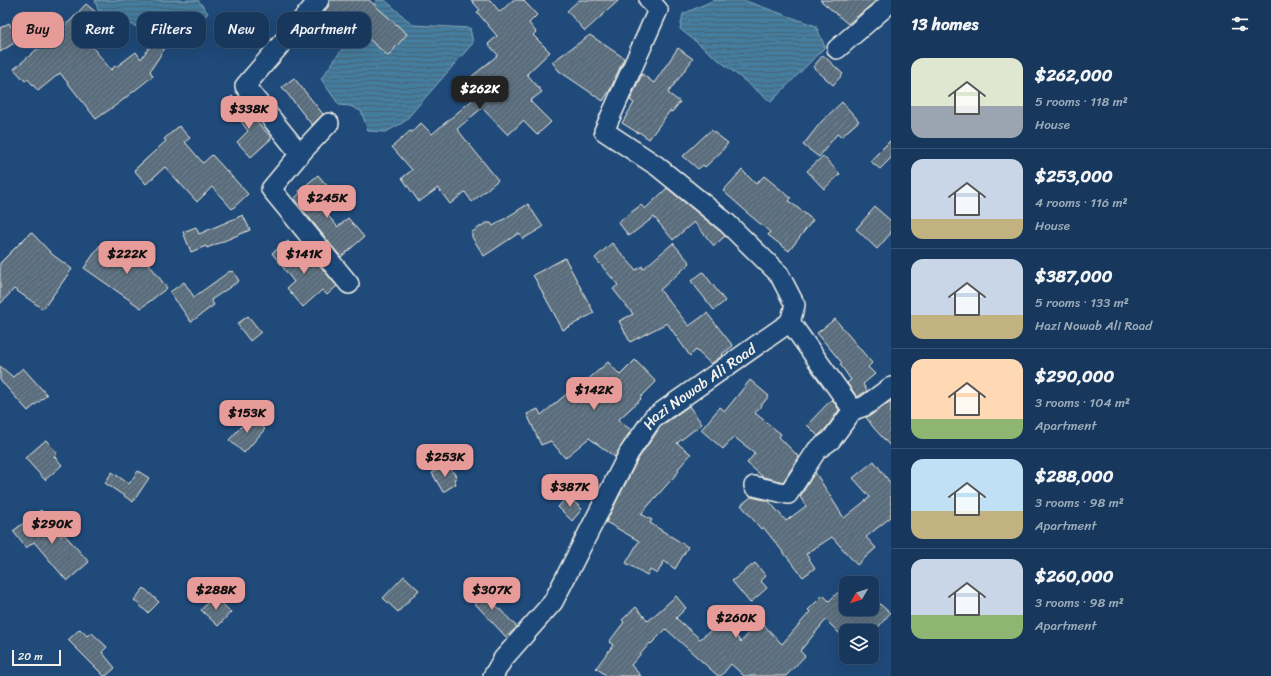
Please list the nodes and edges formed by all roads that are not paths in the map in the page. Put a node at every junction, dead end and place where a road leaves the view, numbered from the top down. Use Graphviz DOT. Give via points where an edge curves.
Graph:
graph roads {
  1 [pos="319,0"];
  2 [pos="649,0"];
  3 [pos="891,2"];
  4 [pos="836,49"];
  5 [pos="329,123"];
  6 [pos="300,154"];
  7 [pos="349,284"];
  8 [pos="790,322"];
  9 [pos="891,387"];
  10 [pos="853,410"];
  11 [pos="754,486"];
  12 [pos="493,676"];
  1 -- 6 [label="street" via="245,86"];
  2 -- 8 [label="street" via="658,10 604,131 657,166 721,218 779,274 795,305"];
  3 -- 4 [label="street"];
  5 -- 6 [label="street"];
  6 -- 7 [label="street" via="271,189"];
  8 -- 10 [label="street"];
  8 -- 12 [label="street, Hazi Nowab Ali Road" via="653,418 629,453 553,602 503,659"];
  9 -- 10 [label="street" via="865,406"];
  10 -- 11 [label="street" via="831,440 817,450 788,494"];
}
